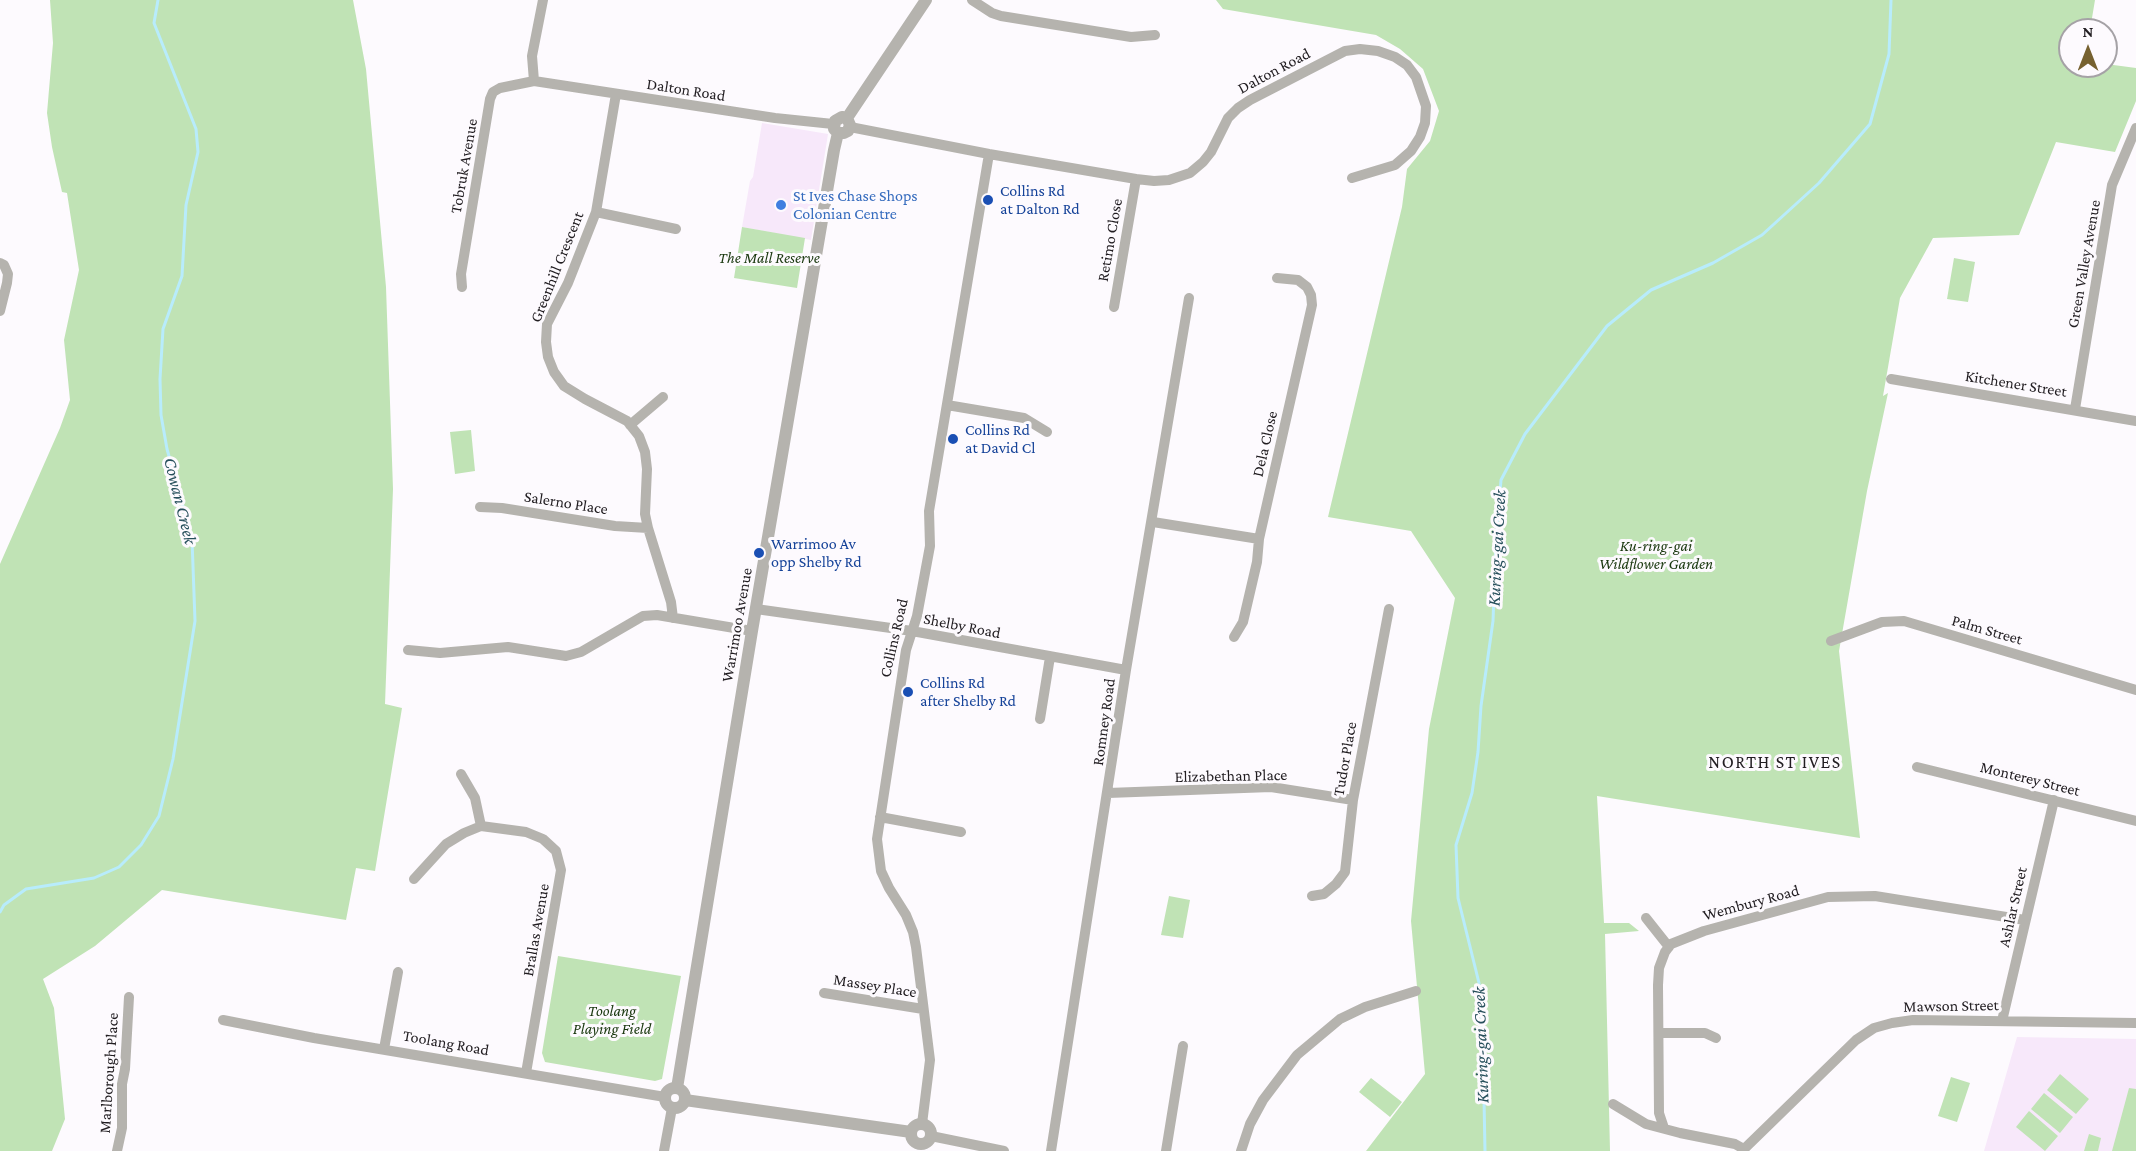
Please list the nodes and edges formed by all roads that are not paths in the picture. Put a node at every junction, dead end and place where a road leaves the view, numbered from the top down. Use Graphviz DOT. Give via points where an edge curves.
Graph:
graph roads {
  1 [pos="543,0"];
  2 [pos="926,0"];
  3 [pos="972,0"];
  4 [pos="1155,35"];
  5 [pos="534,81"];
  6 [pos="616,94"];
  7 [pos="848,123"];
  8 [pos="2136,128"];
  9 [pos="836,129"];
  10 [pos="989,154"];
  11 [pos="1352,178"];
  12 [pos="1136,179"];
  13 [pos="596,212"];
  14 [pos="676,229"];
  15 [pos="0,263"];
  16 [pos="1277,278"];
  17 [pos="462,287"];
  18 [pos="1189,298"];
  19 [pos="1114,307"];
  20 [pos="0,311"];
  21 [pos="1891,379"];
  22 [pos="663,397"];
  23 [pos="947,405"];
  24 [pos="2075,409"];
  25 [pos="2136,421"];
  26 [pos="630,424"];
  27 [pos="1047,432"];
  28 [pos="480,507"];
  29 [pos="1153,522"];
  30 [pos="648,528"];
  31 [pos="1259,539"];
  32 [pos="756,609"];
  33 [pos="1389,609"];
  34 [pos="673,618"];
  35 [pos="752,631"];
  36 [pos="912,632"];
  37 [pos="1234,637"];
  38 [pos="1831,641"];
  39 [pos="408,650"];
  40 [pos="1050,657"];
  41 [pos="1126,670"];
  42 [pos="2136,690"];
  43 [pos="1040,719"];
  44 [pos="1917,767"];
  45 [pos="461,774"];
  46 [pos="1108,793"];
  47 [pos="1353,800"];
  48 [pos="2054,800"];
  49 [pos="880,817"];
  50 [pos="2136,821"];
  51 [pos="481,826"];
  52 [pos="961,831"];
  53 [pos="414,879"];
  54 [pos="1312,896"];
  55 [pos="1646,918"];
  56 [pos="2025,920"];
  57 [pos="1669,947"];
  58 [pos="398,972"];
  59 [pos="1416,991"];
  60 [pos="824,993"];
  61 [pos="129,997"];
  62 [pos="922,1009"];
  63 [pos="223,1020"];
  64 [pos="2002,1021"];
  65 [pos="2136,1023"];
  66 [pos="1659,1033"];
  67 [pos="1716,1038"];
  68 [pos="1183,1046"];
  69 [pos="384,1049"];
  70 [pos="526,1073"];
  71 [pos="677,1088"];
  72 [pos="665,1097"];
  73 [pos="685,1100"];
  74 [pos="1612,1104"];
  75 [pos="672,1108"];
  76 [pos="922,1124"];
  77 [pos="1664,1128"];
  78 [pos="911,1132"];
  79 [pos="932,1136"];
  80 [pos="922,1148"];
  81 [pos="1743,1150"];
  82 [pos="117,1151"];
  83 [pos="664,1151"];
  84 [pos="1004,1151"];
  85 [pos="1051,1151"];
  86 [pos="1166,1151"];
  87 [pos="1241,1151"];
  1 -- 5 [label="street" via="532,56"];
  2 -- 7 [label="street"];
  3 -- 4 [label="street" via="1001,16 1131,37"];
  5 -- 6 [label="street, Dalton Road"];
  5 -- 17 [label="street, Tobruk Avenue" via="500,88 490,99 461,273"];
  6 -- 9 [label="street, Dalton Road"];
  6 -- 13 [label="street, Greenhill Crescent"];
  7 -- 9 [label="street" via="839,117"];
  7 -- 10 [label="street, Dalton Road"];
  8 -- 24 [label="street, Green Valley Avenue" via="2112,185"];
  9 -- 32 [label="street, Warrimoo Avenue"];
  10 -- 12 [label="street, Dalton Road"];
  10 -- 23 [label="street, Collins Road"];
  11 -- 12 [label="street, Dalton Road" via="1395,165 1411,152 1425,123 1426,106 1416,77 1407,65 1378,51 1345,51 1238,108 1228,118 1211,152 1190,173 1169,180"];
  12 -- 19 [label="street, Retimo Close"];
  13 -- 14 [label="street"];
  13 -- 26 [label="street, Greenhill Crescent" via="547,324 548,357 564,386"];
  15 -- 20 [label="street" via="8,274"];
  16 -- 31 [label="street, Dela Close" via="1298,280 1311,295 1312,305"];
  18 -- 29 [label="street, Romney Road"];
  21 -- 24 [label="street, Kitchener Street"];
  22 -- 26 [label="street"];
  23 -- 27 [label="street" via="1024,418"];
  23 -- 36 [label="street, Collins Road" via="929,511 930,546"];
  24 -- 25 [label="street, Kitchener Street"];
  26 -- 30 [label="street" via="645,452"];
  28 -- 30 [label="street, Salerno Place"];
  29 -- 31 [label="street"];
  29 -- 41 [label="street, Romney Road"];
  30 -- 34 [label="street"];
  31 -- 37 [label="street, Dela Close" via="1243,622"];
  32 -- 35 [label="street, Warrimoo Avenue"];
  32 -- 36 [label="street, Shelby Road"];
  33 -- 47 [label="street, Tudor Place"];
  34 -- 35 [label="street"];
  34 -- 39 [label="street" via="643,616 581,652 566,656 508,647 440,653"];
  35 -- 71 [label="street, Warrimoo Avenue"];
  36 -- 40 [label="street, Shelby Road"];
  36 -- 49 [label="street, Collins Road"];
  38 -- 42 [label="street, Palm Street" via="1882,622 1904,621"];
  40 -- 41 [label="street, Shelby Road"];
  40 -- 43 [label="street"];
  41 -- 46 [label="street, Romney Road"];
  44 -- 48 [label="street, Monterey Street"];
  45 -- 51 [label="street" via="475,798"];
  46 -- 47 [label="street, Elizabethan Place" via="1271,787"];
  46 -- 85 [label="street, Romney Road"];
  47 -- 54 [label="street, Tudor Place" via="1345,872 1324,894"];
  48 -- 50 [label="street, Monterey Street"];
  48 -- 56 [label="street, Ashlar Street"];
  49 -- 52 [label="street"];
  49 -- 62 [label="street, Collins Road" via="877,852 881,871 913,932"];
  51 -- 53 [label="street" via="446,844"];
  51 -- 70 [label="street, Brallas Avenue" via="526,832 543,839 556,851 561,870"];
  55 -- 57 [label="street"];
  56 -- 57 [label="street, Wembury Road" via="1875,896 1828,897 1683,938"];
  56 -- 64 [label="street, Ashlar Street"];
  57 -- 66 [label="street" via="1659,968"];
  58 -- 69 [label="street"];
  59 -- 87 [label="street" via="1340,1019 1312,1042 1263,1100"];
  60 -- 62 [label="street, Massey Place"];
  61 -- 82 [label="street, Marlborough Place" via="122,1128"];
  62 -- 76 [label="street, Collins Road" via="930,1060"];
  63 -- 69 [label="street, Toolang Road"];
  64 -- 65 [label="street, Mawson Street"];
  64 -- 81 [label="street, Mawson Street" via="1913,1020 1874,1028 1856,1040"];
  66 -- 67 [label="street" via="1705,1033"];
  66 -- 77 [label="street" via="1659,1113"];
  68 -- 86 [label="street"];
  69 -- 70 [label="street, Toolang Road"];
  70 -- 72 [label="street, Toolang Road"];
  71 -- 72 [label="street" via="669,1090"];
  71 -- 73 [label="street" via="684,1093"];
  72 -- 75 [label="street"];
  73 -- 75 [label="street" via="681,1106"];
  73 -- 78 [label="street"];
  74 -- 77 [label="street" via="1646,1124"];
  75 -- 83 [label="street"];
  76 -- 78 [label="street"];
  76 -- 79 [label="street"];
  77 -- 81 [label="street" via="1735,1144"];
  78 -- 80 [label="street"];
  79 -- 80 [label="street"];
  79 -- 84 [label="street"];
}
